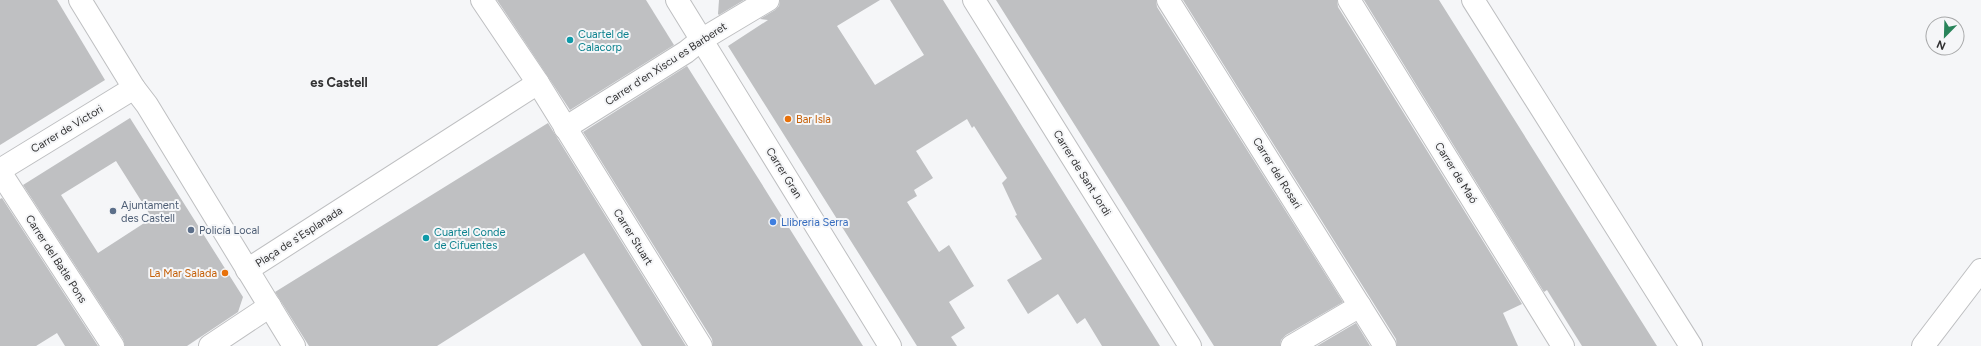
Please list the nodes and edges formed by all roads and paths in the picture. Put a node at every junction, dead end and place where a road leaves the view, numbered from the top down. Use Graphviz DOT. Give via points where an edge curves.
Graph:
graph roads {
  1 [pos="80,0"];
  2 [pos="482,0"];
  3 [pos="677,0"];
  4 [pos="768,0"];
  5 [pos="974,0"];
  6 [pos="1168,0"];
  7 [pos="1349,0"];
  8 [pos="1473,0"];
  9 [pos="701,40"];
  10 [pos="538,84"];
  11 [pos="134,88"];
  12 [pos="565,128"];
  13 [pos="0,171"];
  14 [pos="247,270"];
  15 [pos="1981,270"];
  16 [pos="270,306"];
  17 [pos="1360,306"];
  18 [pos="1184,344"];
  19 [pos="113,346"];
  20 [pos="210,346"];
  21 [pos="294,346"];
  22 [pos="701,346"];
  23 [pos="890,346"];
  24 [pos="1292,346"];
  25 [pos="1385,346"];
  26 [pos="1563,346"];
  27 [pos="1691,346"];
  28 [pos="1922,346"];
  1 -- 11 [label="street, Plaça de s'Esplanada"];
  2 -- 10 [label="street"];
  3 -- 9 [label="street, Carrer Gran"];
  4 -- 9 [label="street, Carrer d'en Xiscu es Barberet"];
  5 -- 18 [label="street, Carrer de Sant Jordi"];
  6 -- 17 [label="street, Carrer del Rosari"];
  7 -- 26 [label="street, Carrer de Maó"];
  8 -- 27 [label="street"];
  9 -- 12 [label="street, Carrer d'en Xiscu es Barberet"];
  9 -- 23 [label="street, Carrer Gran"];
  10 -- 12 [label="street"];
  10 -- 14 [label="street, Plaça de s'Esplanada"];
  11 -- 13 [label="street, Carrer de Victori"];
  11 -- 14 [label="street, Plaça de s'Esplanada" via="147,105"];
  12 -- 22 [label="street, Carrer Stuart"];
  13 -- 19 [label="street, Carrer del Batle Pons"];
  14 -- 16 [label="street"];
  15 -- 28 [label="street"];
  16 -- 20 [label="street"];
  16 -- 21 [label="street"];
  17 -- 24 [label="street"];
  17 -- 25 [label="street, Carrer del Rosari"];
}
